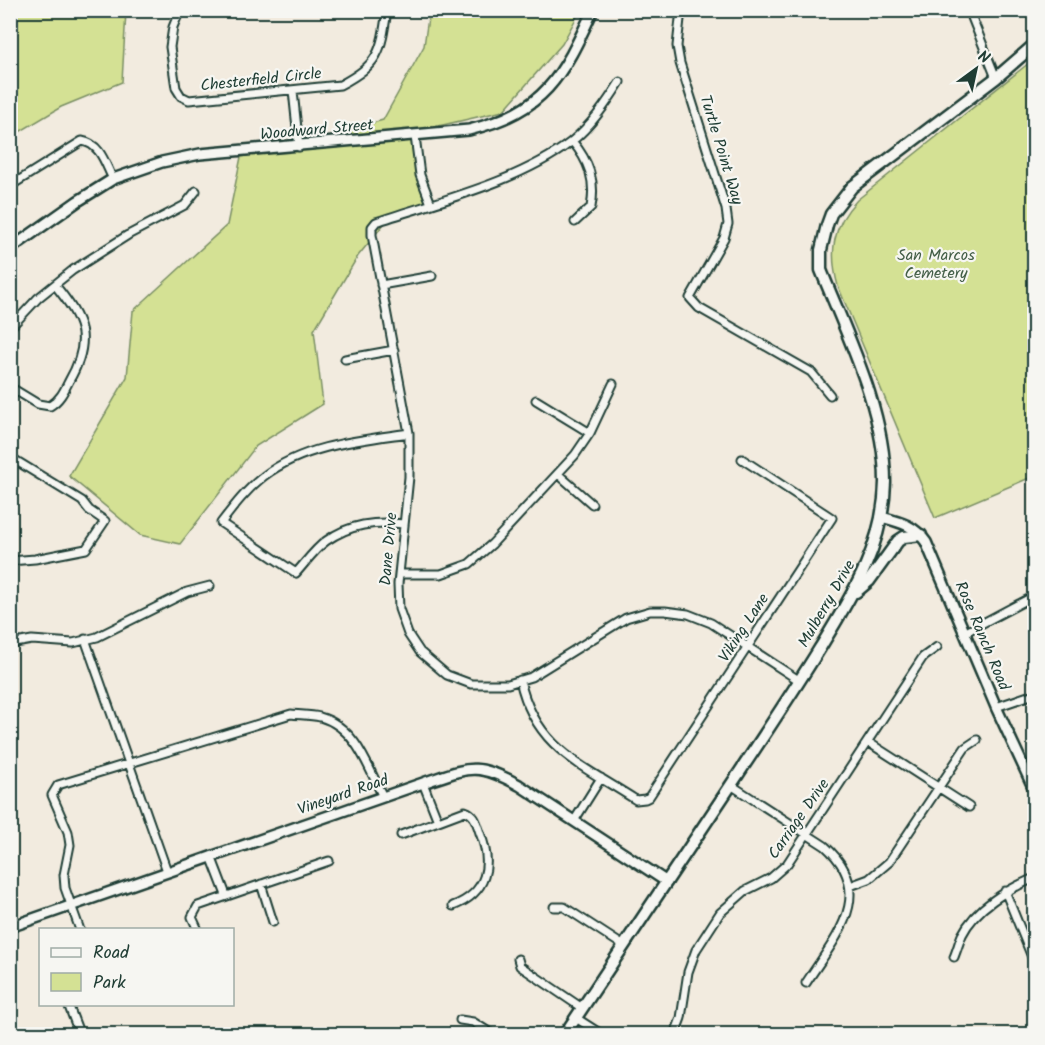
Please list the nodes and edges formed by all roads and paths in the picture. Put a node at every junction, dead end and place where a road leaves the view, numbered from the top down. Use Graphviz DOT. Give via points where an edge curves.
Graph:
graph roads {
  1 [pos="180,10"];
  2 [pos="387,10"];
  3 [pos="593,10"];
  4 [pos="681,10"];
  5 [pos="969,10"];
  6 [pos="1035,45"];
  7 [pos="996,78"];
  8 [pos="620,82"];
  9 [pos="293,91"];
  10 [pos="415,136"];
  11 [pos="572,141"];
  12 [pos="299,147"];
  13 [pos="114,180"];
  14 [pos="10,186"];
  15 [pos="196,191"];
  16 [pos="431,204"];
  17 [pos="575,222"];
  18 [pos="10,249"];
  19 [pos="432,276"];
  20 [pos="55,285"];
  21 [pos="381,285"];
  22 [pos="10,328"];
  23 [pos="394,350"];
  24 [pos="345,359"];
  25 [pos="613,384"];
  26 [pos="10,387"];
  27 [pos="830,395"];
  28 [pos="536,400"];
  29 [pos="409,433"];
  30 [pos="590,433"];
  31 [pos="10,457"];
  32 [pos="742,459"];
  33 [pos="558,474"];
  34 [pos="592,504"];
  35 [pos="881,517"];
  36 [pos="404,524"];
  37 [pos="921,535"];
  38 [pos="10,561"];
  39 [pos="399,574"];
  40 [pos="210,586"];
  41 [pos="851,596"];
  42 [pos="1035,596"];
  43 [pos="964,633"];
  44 [pos="85,639"];
  45 [pos="10,644"];
  46 [pos="748,647"];
  47 [pos="937,647"];
  48 [pos="520,680"];
  49 [pos="800,681"];
  50 [pos="1035,694"];
  51 [pos="996,707"];
  52 [pos="977,740"];
  53 [pos="868,742"];
  54 [pos="129,765"];
  55 [pos="601,777"];
  56 [pos="423,783"];
  57 [pos="731,785"];
  58 [pos="938,788"];
  59 [pos="1035,789"];
  60 [pos="383,797"];
  61 [pos="969,807"];
  62 [pos="574,820"];
  63 [pos="438,821"];
  64 [pos="401,835"];
  65 [pos="807,835"];
  66 [pos="211,856"];
  67 [pos="329,861"];
  68 [pos="167,871"];
  69 [pos="1035,878"];
  70 [pos="667,882"];
  71 [pos="261,884"];
  72 [pos="850,886"];
  73 [pos="1005,891"];
  74 [pos="226,895"];
  75 [pos="71,905"];
  76 [pos="453,906"];
  77 [pos="554,907"];
  78 [pos="273,922"];
  79 [pos="10,927"];
  80 [pos="79,928"];
  81 [pos="197,928"];
  82 [pos="624,946"];
  83 [pos="954,957"];
  84 [pos="518,958"];
  85 [pos="1035,962"];
  86 [pos="806,983"];
  87 [pos="68,1006"];
  88 [pos="579,1013"];
  89 [pos="460,1020"];
  90 [pos="78,1030"];
  91 [pos="492,1035"];
  92 [pos="565,1035"];
  93 [pos="601,1035"];
  94 [pos="675,1035"];
  1 -- 9 [label="street, Chesterfield Circle" via="170,47 176,88 181,96 189,100"];
  2 -- 9 [label="street, Chesterfield Circle" via="378,53 361,74 340,85"];
  3 -- 10 [label="street, Woodward Street" via="570,60 538,98 495,124"];
  4 -- 27 [label="street, Turtle Point Way" via="677,46 680,63 728,224 690,298 699,308 811,372"];
  5 -- 7 [label="street"];
  6 -- 7 [label="main road, Mulberry Drive"];
  7 -- 35 [label="main road, Mulberry Drive" via="852,187 827,225 821,270 879,421 885,481"];
  8 -- 11 [label="street" via="597,116"];
  9 -- 12 [label="street"];
  10 -- 12 [label="street, Woodward Street"];
  10 -- 16 [label="street" via="420,175"];
  11 -- 16 [label="street" via="511,176"];
  11 -- 17 [label="street" via="582,154 593,183 591,207"];
  12 -- 13 [label="street, Woodward Street" via="200,154 162,162"];
  13 -- 14 [label="street" via="98,149 91,142 82,141"];
  13 -- 18 [label="street, Woodward Street"];
  15 -- 20 [label="street" via="185,205 128,235"];
  16 -- 21 [label="street, Dane Drive" via="376,222 372,227"];
  19 -- 21 [label="street"];
  20 -- 22 [label="street"];
  20 -- 26 [label="street" via="82,327 78,364 58,401 50,406 38,404"];
  21 -- 23 [label="street, Dane Drive"];
  23 -- 24 [label="street"];
  23 -- 29 [label="street, Dane Drive"];
  25 -- 30 [label="street"];
  28 -- 30 [label="street"];
  29 -- 36 [label="street, Dane Drive"];
  29 -- 36 [label="street" via="354,441 283,463 263,476 221,523 296,573 324,542 349,528 366,523"];
  30 -- 33 [label="street"];
  31 -- 38 [label="street" via="82,501 105,521 86,549"];
  32 -- 46 [label="street, Viking Lane" via="832,518"];
  33 -- 34 [label="street"];
  33 -- 39 [label="street" via="469,564 441,574"];
  35 -- 37 [label="street" via="906,524"];
  35 -- 41 [label="main road, Mulberry Drive" via="868,563"];
  36 -- 39 [label="street, Dane Drive"];
  37 -- 41 [label="main road" via="898,541 869,581"];
  37 -- 43 [label="street, Rose Ranch Road"];
  39 -- 48 [label="street, Dane Drive" via="399,609 408,634 437,668 471,684 508,684"];
  40 -- 44 [label="street" via="187,592 97,637"];
  41 -- 49 [label="main road, Mulberry Drive"];
  42 -- 43 [label="street"];
  43 -- 51 [label="street, Rose Ranch Road"];
  44 -- 45 [label="street" via="73,643 32,640"];
  44 -- 54 [label="street"];
  46 -- 48 [label="street, Dane Drive" via="711,622 688,614 650,611 626,618"];
  46 -- 49 [label="street, Dane Drive"];
  46 -- 55 [label="street, Viking Lane" via="649,797 636,800"];
  47 -- 53 [label="street, Carriage Drive" via="922,657"];
  48 -- 55 [label="street, Viking Lane" via="529,712 545,736 561,752"];
  49 -- 57 [label="main road, Mulberry Drive"];
  50 -- 51 [label="street"];
  51 -- 59 [label="street, Rose Ranch Road"];
  52 -- 58 [label="street" via="965,748"];
  53 -- 58 [label="street"];
  53 -- 65 [label="street, Carriage Drive"];
  54 -- 60 [label="street" via="291,714 320,718 352,737"];
  54 -- 68 [label="street"];
  54 -- 75 [label="street" via="58,785 52,795 68,832 70,845 64,875"];
  55 -- 62 [label="street"];
  56 -- 60 [label="street, Vineyard Road"];
  56 -- 62 [label="street, Vineyard Road" via="464,769 489,770"];
  56 -- 63 [label="street"];
  57 -- 65 [label="street"];
  57 -- 70 [label="main road, Mulberry Drive"];
  58 -- 61 [label="street"];
  58 -- 72 [label="street" via="889,862 869,879"];
  60 -- 66 [label="street, Vineyard Road"];
  62 -- 70 [label="street, Vineyard Road"];
  63 -- 64 [label="street"];
  63 -- 76 [label="street" via="465,811 474,816 486,848 487,870 477,890"];
  65 -- 72 [label="street" via="836,856"];
  65 -- 94 [label="street, Carriage Drive" via="788,864 745,891 720,913 708,931 688,972"];
  66 -- 68 [label="street, Vineyard Road"];
  66 -- 74 [label="street"];
  67 -- 71 [label="street"];
  68 -- 75 [label="street, Vineyard Road"];
  69 -- 73 [label="street"];
  70 -- 82 [label="main road, Mulberry Drive"];
  71 -- 74 [label="street"];
  71 -- 78 [label="street"];
  72 -- 86 [label="street" via="851,903 841,930"];
  73 -- 83 [label="street" via="963,933"];
  73 -- 85 [label="street"];
  74 -- 81 [label="street" via="198,906 192,917"];
  75 -- 79 [label="street, Vineyard Road"];
  75 -- 80 [label="street"];
  77 -- 82 [label="street" via="564,907"];
  82 -- 88 [label="main road, Mulberry Drive"];
  84 -- 88 [label="street" via="520,966"];
  87 -- 90 [label="street"];
  88 -- 92 [label="main road, Mulberry Drive"];
  88 -- 93 [label="street"];
  89 -- 91 [label="street" via="473,1022"];
}
